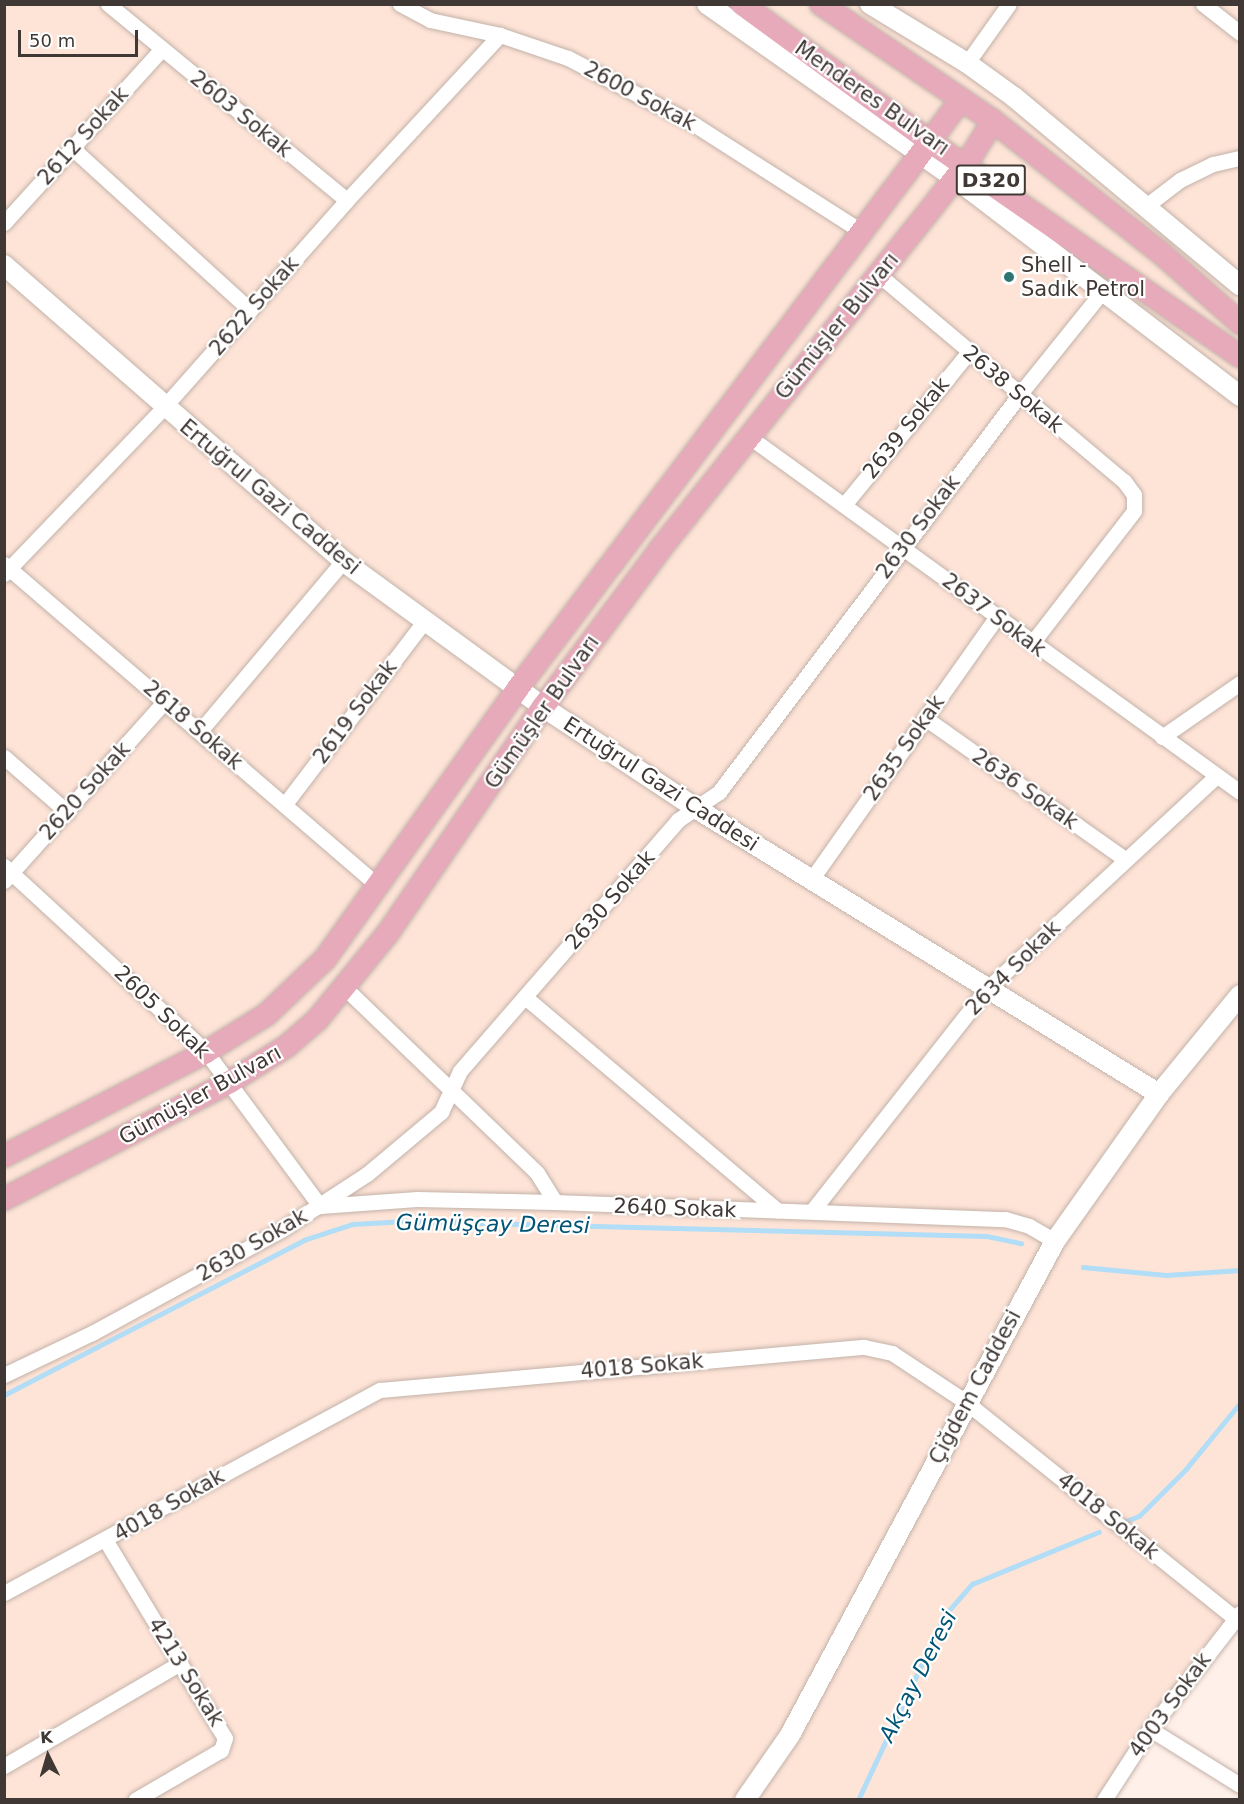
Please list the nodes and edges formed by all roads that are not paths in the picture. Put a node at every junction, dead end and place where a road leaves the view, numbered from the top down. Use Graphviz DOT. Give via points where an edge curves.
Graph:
graph roads {
  1 [pos="108,4"];
  2 [pos="400,4"];
  3 [pos="707,4"];
  4 [pos="742,4"];
  5 [pos="821,4"];
  6 [pos="870,4"];
  7 [pos="1009,4"];
  8 [pos="1203,4"];
  9 [pos="1239,33"];
  10 [pos="500,35"];
  11 [pos="162,49"];
  12 [pos="967,63"];
  13 [pos="961,100"];
  14 [pos="993,121"];
  15 [pos="925,147"];
  16 [pos="72,148"];
  17 [pos="1239,158"];
  18 [pos="961,170"];
  19 [pos="346,200"];
  20 [pos="1146,206"];
  21 [pos="4,224"];
  22 [pos="861,231"];
  23 [pos="4,265"];
  24 [pos="879,275"];
  25 [pos="1239,285"];
  26 [pos="1101,292"];
  27 [pos="250,310"];
  28 [pos="1239,323"];
  29 [pos="969,352"];
  30 [pos="1239,356"];
  31 [pos="1019,395"];
  32 [pos="1239,396"];
  33 [pos="165,407"];
  34 [pos="748,436"];
  35 [pos="844,505"];
  36 [pos="902,547"];
  37 [pos="343,561"];
  38 [pos="6,569"];
  39 [pos="997,616"];
  40 [pos="425,620"];
  41 [pos="1032,643"];
  42 [pos="1239,683"];
  43 [pos="518,688"];
  44 [pos="165,701"];
  45 [pos="543,707"];
  46 [pos="925,718"];
  47 [pos="200,730"];
  48 [pos="1162,737"];
  49 [pos="4,757"];
  50 [pos="1216,776"];
  51 [pos="1239,792"];
  52 [pos="285,804"];
  53 [pos="697,809"];
  54 [pos="67,812"];
  55 [pos="1126,860"];
  56 [pos="7,873"];
  57 [pos="811,880"];
  58 [pos="379,887"];
  59 [pos="344,987"];
  60 [pos="986,990"];
  61 [pos="1239,995"];
  62 [pos="525,997"];
  63 [pos="207,1052"];
  64 [pos="230,1082"];
  65 [pos="452,1093"];
  66 [pos="1159,1094"];
  67 [pos="4,1156"];
  68 [pos="4,1199"];
  69 [pos="555,1202"];
  70 [pos="320,1206"];
  71 [pos="778,1210"];
  72 [pos="812,1211"];
  73 [pos="1055,1241"];
  74 [pos="4,1375"];
  75 [pos="966,1402"];
  76 [pos="106,1541"];
  77 [pos="4,1593"];
  78 [pos="1238,1618"];
  79 [pos="180,1663"];
  80 [pos="1150,1729"];
  81 [pos="4,1766"];
  82 [pos="1239,1785"];
  83 [pos="135,1800"];
  84 [pos="745,1800"];
  85 [pos="1104,1800"];
  1 -- 11 [label="street, 2603 Sokak"];
  2 -- 10 [label="street, 2600 Sokak" via="430,20"];
  3 -- 15 [label="main road"];
  4 -- 15 [label="main road, Menderes Bulvarı / D320"];
  5 -- 13 [label="main road, D320"];
  6 -- 12 [label="main road"];
  7 -- 12 [label="street"];
  8 -- 9 [label="street"];
  10 -- 19 [label="street, 2622 Sokak"];
  10 -- 22 [label="street, 2600 Sokak" via="568,58 631,89"];
  11 -- 16 [label="street, 2612 Sokak"];
  11 -- 19 [label="street, 2603 Sokak"];
  12 -- 20 [label="main road"];
  13 -- 14 [label="main road, D320"];
  13 -- 15 [label="main road, Gümüşler Bulvarı"];
  14 -- 18 [label="main road, Gümüşler Bulvarı"];
  14 -- 28 [label="main road, D320" via="1161,253"];
  15 -- 18 [label="main road, Menderes Bulvarı / D320"];
  15 -- 22 [label="main road, Gümüşler Bulvarı"];
  16 -- 21 [label="street, 2612 Sokak"];
  16 -- 27 [label="street"];
  17 -- 20 [label="street" via="1213,164 1180,180"];
  18 -- 24 [label="main road, Gümüşler Bulvarı"];
  18 -- 26 [label="main road"];
  18 -- 30 [label="main road, Menderes Bulvarı / D320"];
  19 -- 27 [label="street, 2622 Sokak"];
  20 -- 25 [label="main road"];
  22 -- 43 [label="main road, Gümüşler Bulvarı"];
  23 -- 33 [label="main road, Ertuğrul Gazi Caddesi"];
  24 -- 29 [label="street, 2638 Sokak"];
  24 -- 34 [label="main road, Gümüşler Bulvarı"];
  26 -- 31 [label="street, 2630 Sokak"];
  26 -- 32 [label="main road"];
  27 -- 33 [label="street, 2622 Sokak"];
  29 -- 31 [label="street, 2638 Sokak"];
  29 -- 35 [label="street, 2639 Sokak"];
  31 -- 36 [label="street, 2630 Sokak"];
  31 -- 41 [label="street, 2638 Sokak" via="1124,480 1134,495 1134,511"];
  33 -- 37 [label="main road, Ertuğrul Gazi Caddesi"];
  33 -- 38 [label="street, 2622 Sokak"];
  34 -- 35 [label="street, 2637 Sokak"];
  34 -- 45 [label="main road, Gümüşler Bulvarı"];
  35 -- 36 [label="street, 2637 Sokak"];
  36 -- 39 [label="street, 2637 Sokak"];
  36 -- 53 [label="street, 2630 Sokak" via="720,792"];
  37 -- 40 [label="main road, Ertuğrul Gazi Caddesi"];
  37 -- 47 [label="street"];
  38 -- 44 [label="street, 2618 Sokak"];
  39 -- 41 [label="street, 2637 Sokak"];
  39 -- 46 [label="street, 2635 Sokak"];
  40 -- 43 [label="main road, Ertuğrul Gazi Caddesi"];
  40 -- 52 [label="street, 2619 Sokak"];
  41 -- 48 [label="street, 2637 Sokak"];
  42 -- 48 [label="street"];
  43 -- 45 [label="main road, Ertuğrul Gazi Caddesi"];
  43 -- 58 [label="main road, Gümüşler Bulvarı"];
  44 -- 47 [label="street, 2618 Sokak"];
  44 -- 54 [label="street, 2620 Sokak"];
  45 -- 53 [label="main road, Ertuğrul Gazi Caddesi"];
  45 -- 59 [label="main road, Gümüşler Bulvarı" via="388,933"];
  46 -- 55 [label="street, 2636 Sokak"];
  46 -- 57 [label="street, 2635 Sokak"];
  47 -- 52 [label="street, 2618 Sokak"];
  48 -- 50 [label="street, 2637 Sokak"];
  49 -- 54 [label="street"];
  50 -- 51 [label="street, 2637 Sokak"];
  50 -- 55 [label="street, 2634 Sokak"];
  52 -- 58 [label="street, 2618 Sokak"];
  53 -- 57 [label="main road, Ertuğrul Gazi Caddesi"];
  53 -- 62 [label="street, 2630 Sokak" via="678,820"];
  54 -- 56 [label="street, 2620 Sokak"];
  55 -- 60 [label="street, 2634 Sokak"];
  56 -- 63 [label="street, 2605 Sokak"];
  57 -- 60 [label="main road, Ertuğrul Gazi Caddesi"];
  58 -- 63 [label="main road, Gümüşler Bulvarı" via="325,959 267,1015"];
  59 -- 64 [label="main road, Gümüşler Bulvarı" via="287,1047"];
  59 -- 65 [label="street"];
  60 -- 66 [label="main road, Ertuğrul Gazi Caddesi"];
  60 -- 72 [label="street, 2634 Sokak"];
  61 -- 66 [label="main road, Çiğdem Caddesi"];
  62 -- 65 [label="street, 2630 Sokak" via="460,1071"];
  62 -- 71 [label="street"];
  63 -- 64 [label="street, 2605 Sokak"];
  63 -- 67 [label="main road, Gümüşler Bulvarı"];
  64 -- 68 [label="main road, Gümüşler Bulvarı"];
  64 -- 70 [label="street, 2605 Sokak"];
  65 -- 69 [label="street" via="537,1173"];
  65 -- 70 [label="street, 2630 Sokak" via="441,1112 424,1128"];
  66 -- 73 [label="main road, Çiğdem Caddesi"];
  69 -- 70 [label="street, 2640 Sokak" via="417,1199"];
  69 -- 71 [label="street, 2640 Sokak"];
  70 -- 74 [label="street, 2630 Sokak" via="92,1333"];
  71 -- 72 [label="street, 2640 Sokak"];
  72 -- 73 [label="street, 2640 Sokak" via="1005,1219 1029,1226"];
  73 -- 75 [label="main road, Çiğdem Caddesi"];
  75 -- 76 [label="street, 4018 Sokak" via="892,1353 864,1347 400,1387 361,1397"];
  75 -- 78 [label="street, 4018 Sokak"];
  75 -- 84 [label="main road, Çiğdem Caddesi" via="790,1735"];
  76 -- 77 [label="street, 4018 Sokak"];
  76 -- 79 [label="street, 4213 Sokak"];
  78 -- 80 [label="street, 4003 Sokak"];
  79 -- 81 [label="street"];
  79 -- 83 [label="street, 4213 Sokak" via="223,1732 225,1745"];
  80 -- 82 [label="street"];
  80 -- 85 [label="street, 4003 Sokak"];
}
